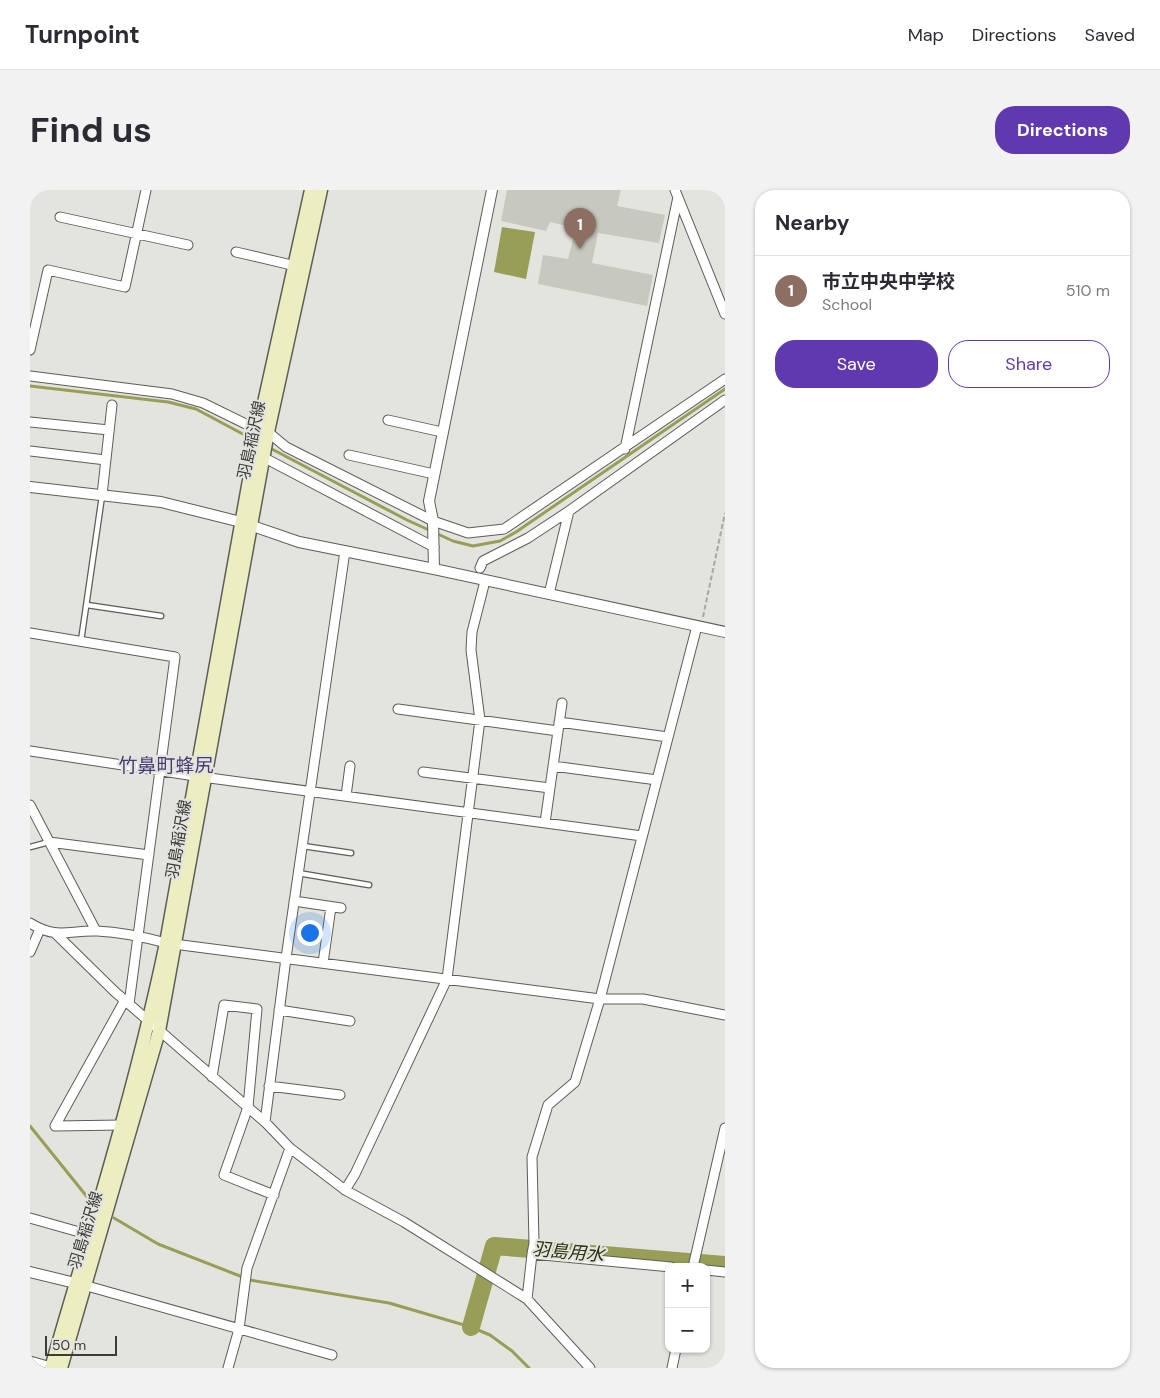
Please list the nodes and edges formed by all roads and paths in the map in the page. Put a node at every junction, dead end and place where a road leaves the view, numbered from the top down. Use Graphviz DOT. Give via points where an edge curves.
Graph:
graph roads {
  1 [pos="146,190"];
  2 [pos="311,190"];
  3 [pos="321,190"];
  4 [pos="492,190"];
  5 [pos="676,193"];
  6 [pos="60,217"];
  7 [pos="138,234"];
  8 [pos="188,245"];
  9 [pos="236,252"];
  10 [pos="300,267"];
  11 [pos="725,314"];
  12 [pos="30,350"];
  13 [pos="30,376"];
  14 [pos="725,379"];
  15 [pos="725,400"];
  16 [pos="112,406"];
  17 [pos="388,420"];
  18 [pos="30,422"];
  19 [pos="109,430"];
  20 [pos="442,432"];
  21 [pos="261,443"];
  22 [pos="625,449"];
  23 [pos="30,451"];
  24 [pos="349,455"];
  25 [pos="106,460"];
  26 [pos="434,474"];
  27 [pos="30,487"];
  28 [pos="102,495"];
  29 [pos="569,511"];
  30 [pos="725,513"];
  31 [pos="246,524"];
  32 [pos="433,533"];
  33 [pos="345,551"];
  34 [pos="434,568"];
  35 [pos="480,568"];
  36 [pos="485,581"];
  37 [pos="549,594"];
  38 [pos="87,605"];
  39 [pos="161,616"];
  40 [pos="699,626"];
  41 [pos="725,632"];
  42 [pos="30,633"];
  43 [pos="81,641"];
  44 [pos="562,703"];
  45 [pos="398,709"];
  46 [pos="480,720"];
  47 [pos="559,727"];
  48 [pos="668,737"];
  49 [pos="30,751"];
  50 [pos="350,766"];
  51 [pos="553,766"];
  52 [pos="160,770"];
  53 [pos="423,772"];
  54 [pos="200,777"];
  55 [pos="472,778"];
  56 [pos="658,780"];
  57 [pos="550,788"];
  58 [pos="309,792"];
  59 [pos="346,796"];
  60 [pos="30,805"];
  61 [pos="467,812"];
  62 [pos="545,823"];
  63 [pos="642,836"];
  64 [pos="49,842"];
  65 [pos="302,846"];
  66 [pos="30,847"];
  67 [pos="351,853"];
  68 [pos="149,855"];
  69 [pos="298,873"];
  70 [pos="369,884"];
  71 [pos="294,902"];
  72 [pos="332,907"];
  73 [pos="341,908"];
  74 [pos="30,923"];
  75 [pos="40,929"];
  76 [pos="96,931"];
  77 [pos="56,934"];
  78 [pos="137,935"];
  79 [pos="171,943"];
  80 [pos="30,952"];
  81 [pos="286,958"];
  82 [pos="323,963"];
  83 [pos="447,979"];
  84 [pos="600,1000"];
  85 [pos="127,1002"];
  86 [pos="279,1010"];
  87 [pos="725,1015"];
  88 [pos="350,1021"];
  89 [pos="154,1027"];
  90 [pos="212,1076"];
  91 [pos="268,1086"];
  92 [pos="340,1095"];
  93 [pos="248,1107"];
  94 [pos="265,1122"];
  95 [pos="122,1125"];
  96 [pos="725,1128"];
  97 [pos="290,1148"];
  98 [pos="345,1190"];
  99 [pos="274,1195"];
  100 [pos="30,1218"];
  101 [pos="90,1235"];
  102 [pos="532,1254"];
  103 [pos="694,1263"];
  104 [pos="665,1266"];
  105 [pos="710,1270"];
  106 [pos="30,1272"];
  107 [pos="725,1272"];
  108 [pos="80,1284"];
  109 [pos="527,1299"];
  110 [pos="239,1329"];
  111 [pos="675,1353"];
  112 [pos="332,1355"];
  113 [pos="30,1361"];
  114 [pos="54,1368"];
  115 [pos="228,1368"];
  116 [pos="590,1368"];
  117 [pos="672,1368"];
  1 -- 7 [label="street"];
  2 -- 10 [label="main road, 羽島稲沢線"];
  3 -- 10 [label="main road, 羽島稲沢線"];
  4 -- 20 [label="street"];
  5 -- 11 [label="street"];
  5 -- 22 [label="street"];
  6 -- 7 [label="street"];
  7 -- 8 [label="street"];
  7 -- 12 [label="street" via="125,287 48,270"];
  9 -- 10 [label="street"];
  10 -- 21 [label="main road, 羽島稲沢線"];
  13 -- 21 [label="street" via="172,394 203,403"];
  14 -- 22 [label="street"];
  15 -- 29 [label="street"];
  16 -- 19 [label="street"];
  17 -- 20 [label="street"];
  18 -- 19 [label="street"];
  19 -- 25 [label="street"];
  20 -- 26 [label="street"];
  21 -- 31 [label="main road, 羽島稲沢線"];
  21 -- 32 [label="street"];
  21 -- 32 [label="street" via="286,447"];
  22 -- 32 [label="street" via="504,530"];
  23 -- 25 [label="street"];
  24 -- 26 [label="street"];
  25 -- 28 [label="street"];
  26 -- 32 [label="street" via="429,501"];
  27 -- 28 [label="street"];
  28 -- 31 [label="street" via="162,502"];
  28 -- 38 [label="lane"];
  29 -- 35 [label="street" via="484,561"];
  29 -- 37 [label="street"];
  30 -- 40 [label="path"];
  31 -- 33 [label="street" via="299,542"];
  31 -- 54 [label="main road, 羽島稲沢線"];
  32 -- 34 [label="street"];
  33 -- 34 [label="street"];
  33 -- 58 [label="street"];
  34 -- 36 [label="street"];
  36 -- 37 [label="street"];
  36 -- 46 [label="street" via="472,632 471,650"];
  37 -- 40 [label="street"];
  38 -- 39 [label="lane"];
  38 -- 43 [label="lane"];
  40 -- 41 [label="street"];
  40 -- 48 [label="street"];
  42 -- 43 [label="street"];
  43 -- 52 [label="street" via="175,657"];
  44 -- 47 [label="street"];
  45 -- 46 [label="street"];
  46 -- 47 [label="street"];
  46 -- 55 [label="street"];
  47 -- 48 [label="street"];
  47 -- 51 [label="street"];
  48 -- 56 [label="street"];
  49 -- 52 [label="street"];
  50 -- 59 [label="street"];
  51 -- 56 [label="street"];
  51 -- 57 [label="street"];
  52 -- 54 [label="street"];
  52 -- 68 [label="street"];
  53 -- 55 [label="street"];
  54 -- 58 [label="street"];
  54 -- 79 [label="main road, 羽島稲沢線"];
  55 -- 57 [label="street"];
  55 -- 61 [label="street"];
  56 -- 63 [label="street"];
  57 -- 62 [label="street"];
  58 -- 59 [label="street"];
  58 -- 65 [label="street"];
  59 -- 61 [label="street"];
  60 -- 64 [label="street"];
  61 -- 62 [label="street"];
  61 -- 83 [label="street"];
  62 -- 63 [label="street"];
  63 -- 84 [label="street"];
  64 -- 66 [label="lane"];
  64 -- 68 [label="street"];
  64 -- 76 [label="street"];
  65 -- 67 [label="lane"];
  65 -- 69 [label="street"];
  68 -- 78 [label="street"];
  69 -- 70 [label="lane"];
  69 -- 71 [label="street"];
  71 -- 72 [label="street"];
  71 -- 81 [label="street"];
  72 -- 73 [label="street"];
  72 -- 82 [label="street"];
  74 -- 75 [label="street"];
  75 -- 77 [label="street"];
  75 -- 80 [label="street"];
  76 -- 77 [label="street"];
  76 -- 78 [label="street"];
  77 -- 85 [label="street"];
  78 -- 79 [label="street"];
  78 -- 85 [label="street"];
  79 -- 81 [label="street"];
  79 -- 89 [label="main road, 羽島稲沢線"];
  81 -- 82 [label="street"];
  81 -- 86 [label="street"];
  82 -- 83 [label="street"];
  83 -- 84 [label="street"];
  83 -- 98 [label="street"];
  84 -- 87 [label="street" via="643,999"];
  84 -- 102 [label="street" via="575,1082 548,1105 532,1157"];
  85 -- 89 [label="street"];
  85 -- 95 [label="street" via="55,1126"];
  86 -- 88 [label="street"];
  86 -- 91 [label="street"];
  89 -- 90 [label="street"];
  89 -- 95 [label="main road, 羽島稲沢線"];
  89 -- 108 [label="main road, 羽島稲沢線"];
  90 -- 93 [label="street"];
  90 -- 93 [label="street" via="224,1005 257,1009"];
  91 -- 92 [label="street"];
  91 -- 94 [label="street"];
  93 -- 94 [label="street"];
  93 -- 99 [label="street" via="224,1175"];
  94 -- 97 [label="street"];
  95 -- 101 [label="main road, 羽島稲沢線"];
  96 -- 103 [label="street"];
  97 -- 98 [label="street"];
  97 -- 99 [label="street"];
  98 -- 109 [label="street"];
  99 -- 110 [label="street" via="247,1268"];
  100 -- 101 [label="street"];
  101 -- 108 [label="main road, 羽島稲沢線"];
  102 -- 104 [label="street"];
  102 -- 109 [label="street"];
  105 -- 107 [label="street"];
  106 -- 108 [label="street"];
  108 -- 110 [label="street"];
  108 -- 114 [label="main road, 羽島稲沢線"];
  109 -- 116 [label="street"];
  110 -- 112 [label="street"];
  110 -- 115 [label="street"];
  111 -- 117 [label="street"];
  113 -- 114 [label="street"];
}
